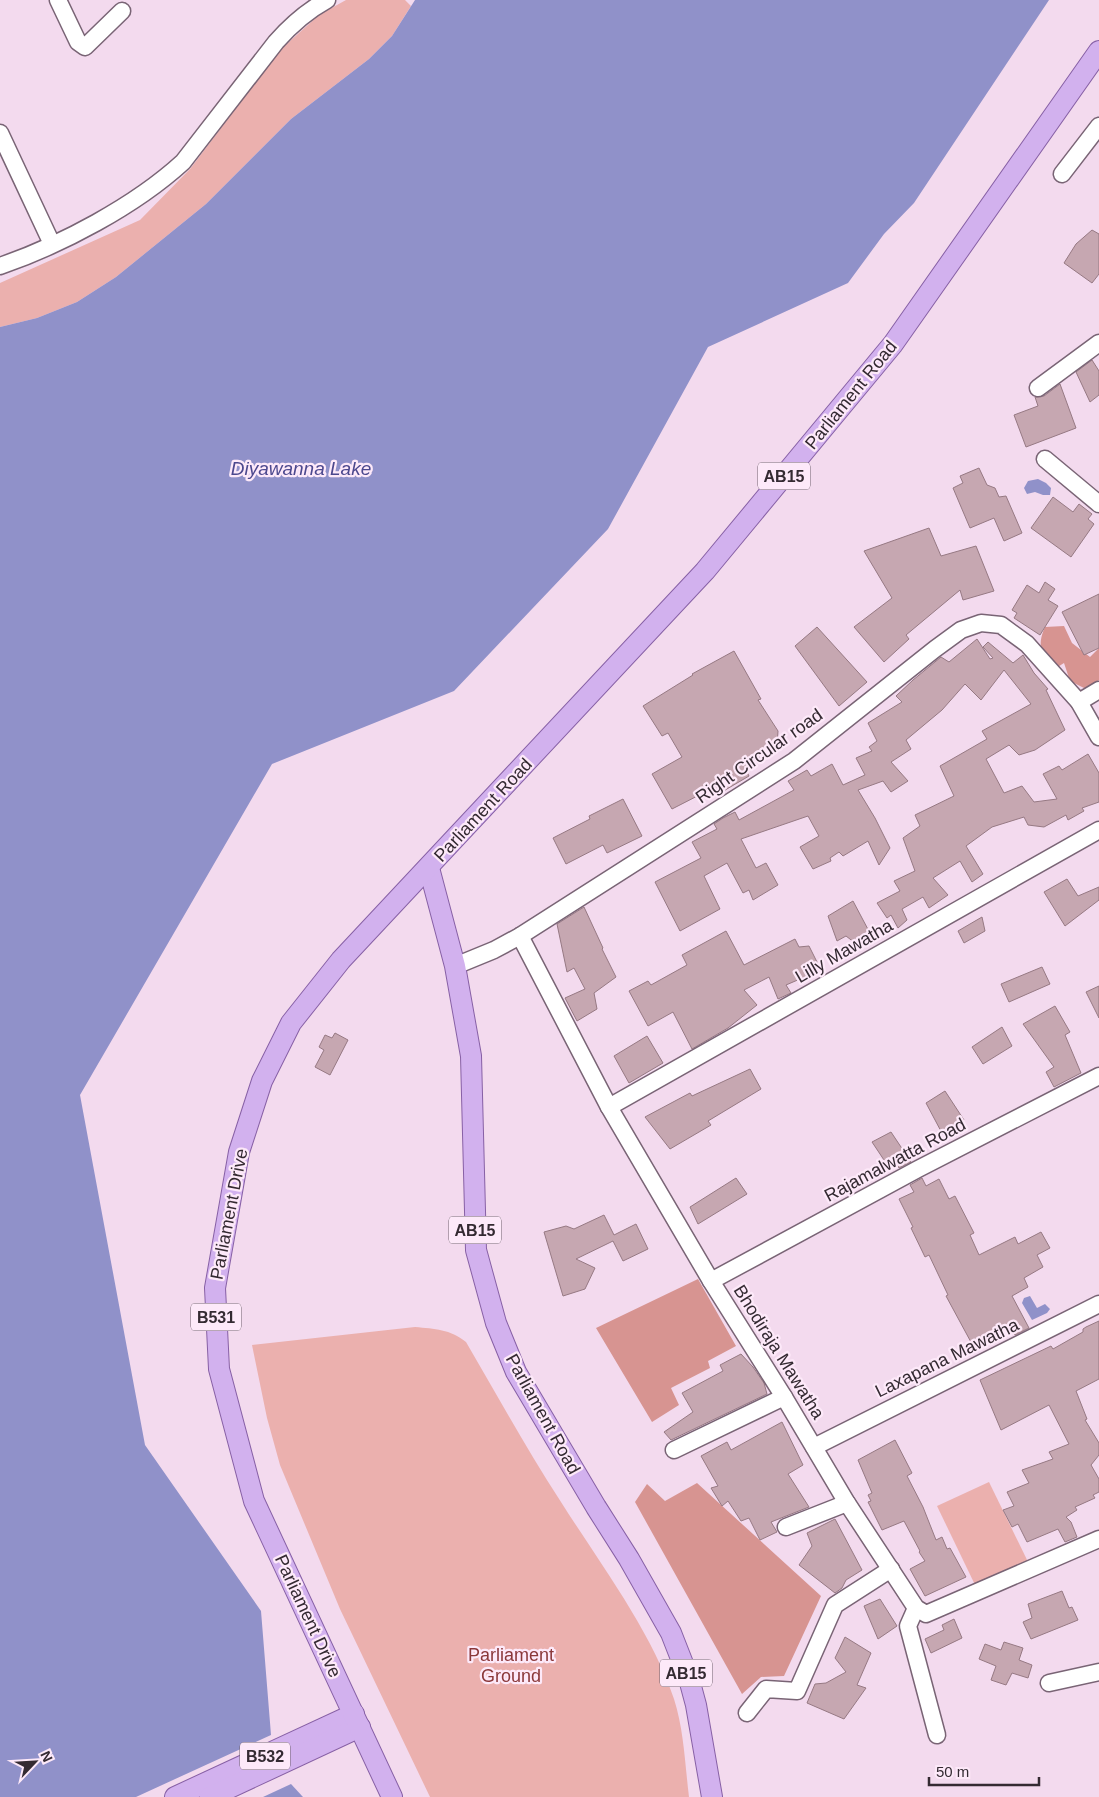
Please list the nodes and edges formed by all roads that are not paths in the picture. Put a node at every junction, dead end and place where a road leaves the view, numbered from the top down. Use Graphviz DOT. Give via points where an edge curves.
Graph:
graph roads {
  1 [pos="58,0"];
  2 [pos="327,0"];
  3 [pos="122,11"];
  4 [pos="1099,51"];
  5 [pos="1099,126"];
  6 [pos="0,133"];
  7 [pos="1062,174"];
  8 [pos="52,244"];
  9 [pos="0,266"];
  10 [pos="1099,343"];
  11 [pos="1038,388"];
  12 [pos="1045,458"];
  13 [pos="1099,504"];
  14 [pos="1099,690"];
  15 [pos="1079,702"];
  16 [pos="1099,737"];
  17 [pos="1099,830"];
  18 [pos="429,868"];
  19 [pos="520,936"];
  20 [pos="455,966"];
  21 [pos="1099,1076"];
  22 [pos="609,1107"];
  23 [pos="711,1281"];
  24 [pos="1099,1304"];
  25 [pos="784,1397"];
  26 [pos="814,1446"];
  27 [pos="674,1450"];
  28 [pos="847,1502"];
  29 [pos="786,1527"];
  30 [pos="1099,1539"];
  31 [pos="891,1569"];
  32 [pos="916,1608"];
  33 [pos="1099,1672"];
  34 [pos="1049,1683"];
  35 [pos="747,1713"];
  36 [pos="357,1721"];
  37 [pos="937,1735"];
  38 [pos="175,1797"];
  39 [pos="210,1797"];
  40 [pos="392,1797"];
  41 [pos="712,1797"];
  1 -- 3 [label="street" via="78,42 85,47"];
  2 -- 8 [label="street" via="311,8 276,42 183,162 165,178 102,219"];
  4 -- 18 [label="main road, Parliament Road / AB15" via="894,344 705,571"];
  5 -- 7 [label="street"];
  6 -- 8 [label="street"];
  8 -- 9 [label="street"];
  10 -- 11 [label="street"];
  12 -- 13 [label="street"];
  14 -- 15 [label="street"];
  15 -- 16 [label="street, Right Circular road"];
  15 -- 19 [label="street, Right Circular road" via="1026,644 1001,625 981,623 961,630 794,761"];
  17 -- 22 [label="street, Lilly Mawatha"];
  18 -- 20 [label="main road, Parliament Road / AB15"];
  18 -- 36 [label="main road, Parliament Drive / B531" via="341,960 291,1023 262,1081 238,1152 215,1288 219,1369 254,1501"];
  19 -- 20 [label="street, Right Circular road"];
  19 -- 22 [label="street, Bhodiraja Mawatha"];
  20 -- 41 [label="main road, Parliament Road / AB15" via="471,1056 476,1250 496,1323 516,1372 671,1633 696,1705"];
  21 -- 23 [label="street, Rajamalwatta Road"];
  22 -- 23 [label="street, Bhodiraja Mawatha"];
  23 -- 25 [label="street, Bhodiraja Mawatha"];
  24 -- 26 [label="street, Laxapana Mawatha"];
  25 -- 26 [label="street, Bhodiraja Mawatha"];
  25 -- 27 [label="street"];
  26 -- 28 [label="street, Bhodiraja Mawatha"];
  28 -- 29 [label="street"];
  28 -- 31 [label="street, Bhodiraja Mawatha"];
  30 -- 32 [label="street" via="926,1614"];
  31 -- 32 [label="street, Bhodiraja Mawatha"];
  31 -- 35 [label="street" via="836,1605 797,1691 766,1689"];
  32 -- 37 [label="street" via="908,1626"];
  33 -- 34 [label="street"];
  36 -- 38 [label="main road, B532"];
  36 -- 39 [label="main road, B532"];
  36 -- 40 [label="main road, Parliament Drive / B531"];
}
